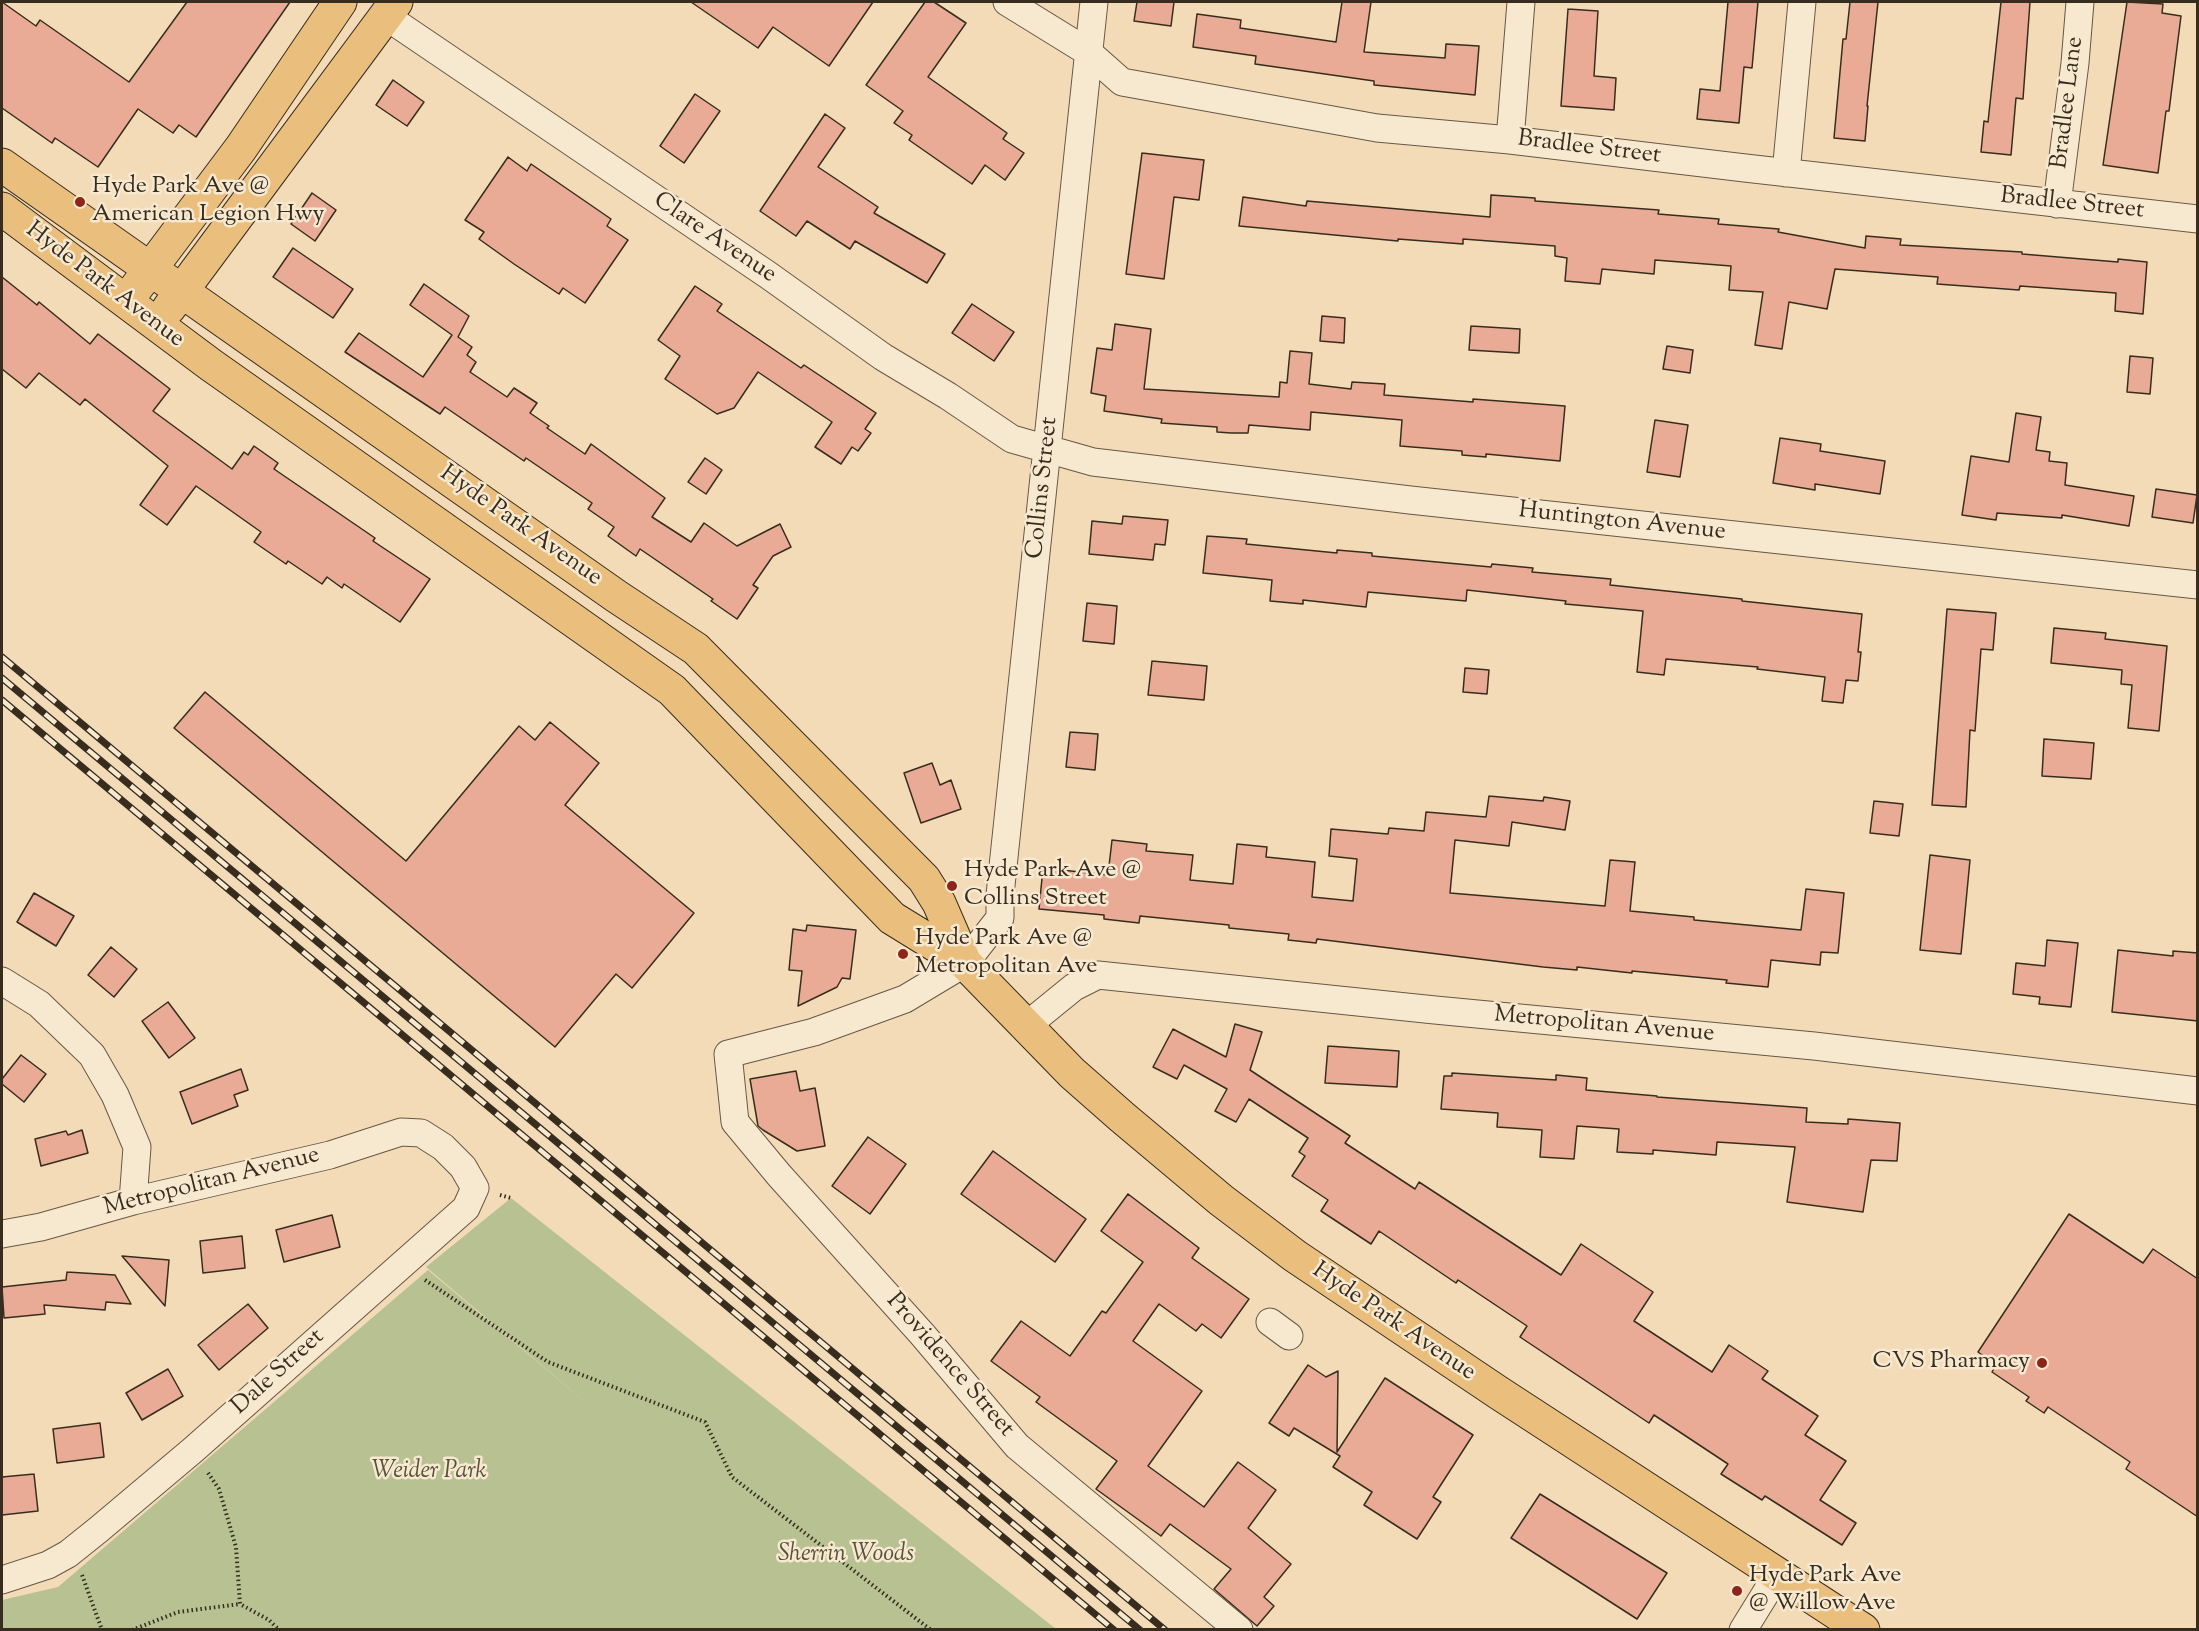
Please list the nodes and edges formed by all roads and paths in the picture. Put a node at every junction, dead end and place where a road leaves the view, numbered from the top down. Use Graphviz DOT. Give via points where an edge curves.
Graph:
graph roads {
  1 [pos="340,2"];
  2 [pos="1007,2"];
  3 [pos="1094,2"];
  4 [pos="1521,2"];
  5 [pos="1802,2"];
  6 [pos="2080,2"];
  7 [pos="392,9"];
  8 [pos="1088,52"];
  9 [pos="1510,140"];
  10 [pos="2,165"];
  11 [pos="1786,173"];
  12 [pos="2057,204"];
  13 [pos="2,209"];
  14 [pos="2198,219"];
  15 [pos="149,270"];
  16 [pos="182,292"];
  17 [pos="126,302"];
  18 [pos="157,324"];
  19 [pos="1048,449"];
  20 [pos="2198,585"];
  21 [pos="965,963"];
  22 [pos="2,981"];
  23 [pos="1026,1026"];
  24 [pos="2198,1091"];
  25 [pos="421,1133"];
  26 [pos="133,1201"];
  27 [pos="2,1234"];
  28 [pos="417,1275"];
  29 [pos="207,1471"];
  30 [pos="68,1554"];
  31 [pos="1777,1575"];
  32 [pos="2,1580"];
  33 [pos="240,1604"];
  34 [pos="102,1629"];
  35 [pos="132,1629"];
  36 [pos="279,1629"];
  37 [pos="931,1629"];
  38 [pos="1239,1629"];
  39 [pos="1743,1629"];
  40 [pos="1863,1629"];
  1 -- 15 [label="main road" via="241,148"];
  2 -- 8 [label="street, Bradlee Street"];
  3 -- 8 [label="street, Collins Street"];
  4 -- 9 [label="street"];
  5 -- 11 [label="street"];
  6 -- 12 [label="street, Bradlee Lane"];
  7 -- 16 [label="main road"];
  7 -- 19 [label="street, Clare Avenue" via="883,357 1011,439"];
  8 -- 9 [label="street, Bradlee Street" via="1122,82 1377,128"];
  8 -- 19 [label="street, Collins Street"];
  9 -- 11 [label="street, Bradlee Street"];
  10 -- 15 [label="main road, Hyde Park Avenue"];
  11 -- 12 [label="street, Bradlee Street"];
  12 -- 14 [label="street, Bradlee Street"];
  13 -- 17 [label="main road, Hyde Park Avenue"];
  15 -- 16 [label="main road, Hyde Park Avenue"];
  15 -- 17 [label="main road"];
  16 -- 18 [label="main road"];
  16 -- 21 [label="main road, Hyde Park Avenue" via="696,649 924,879"];
  17 -- 18 [label="main road, Hyde Park Avenue"];
  18 -- 21 [label="main road, Hyde Park Avenue" via="672,690 892,918"];
  19 -- 20 [label="street, Huntington Avenue" via="1093,462 1410,500"];
  19 -- 21 [label="street, Collins Street" via="1000,918"];
  21 -- 23 [label="main road, Hyde Park Avenue"];
  21 -- 38 [label="street, Providence Street" via="905,999 814,1032 728,1054 735,1122 1017,1446"];
  22 -- 26 [label="street" via="39,1004 98,1065 137,1147"];
  23 -- 24 [label="street, Metropolitan Avenue" via="1074,987 1098,975 1814,1046"];
  23 -- 31 [label="main road, Hyde Park Avenue" via="1122,1117 1307,1266"];
  25 -- 26 [label="street, Metropolitan Avenue" via="401,1132 319,1157"];
  25 -- 30 [label="street, Dale Street" via="464,1167 475,1188 466,1208 193,1450"];
  26 -- 27 [label="street, Metropolitan Avenue"];
  28 -- 37 [label="path" via="548,1362 705,1422 732,1477"];
  29 -- 33 [label="path" via="219,1489 236,1547"];
  30 -- 32 [label="street, Dale Street"];
  30 -- 34 [label="path" via="83,1577"];
  31 -- 39 [label="street"];
  31 -- 40 [label="main road, Hyde Park Avenue"];
  33 -- 35 [label="path" via="178,1612"];
  33 -- 36 [label="path"];
}
